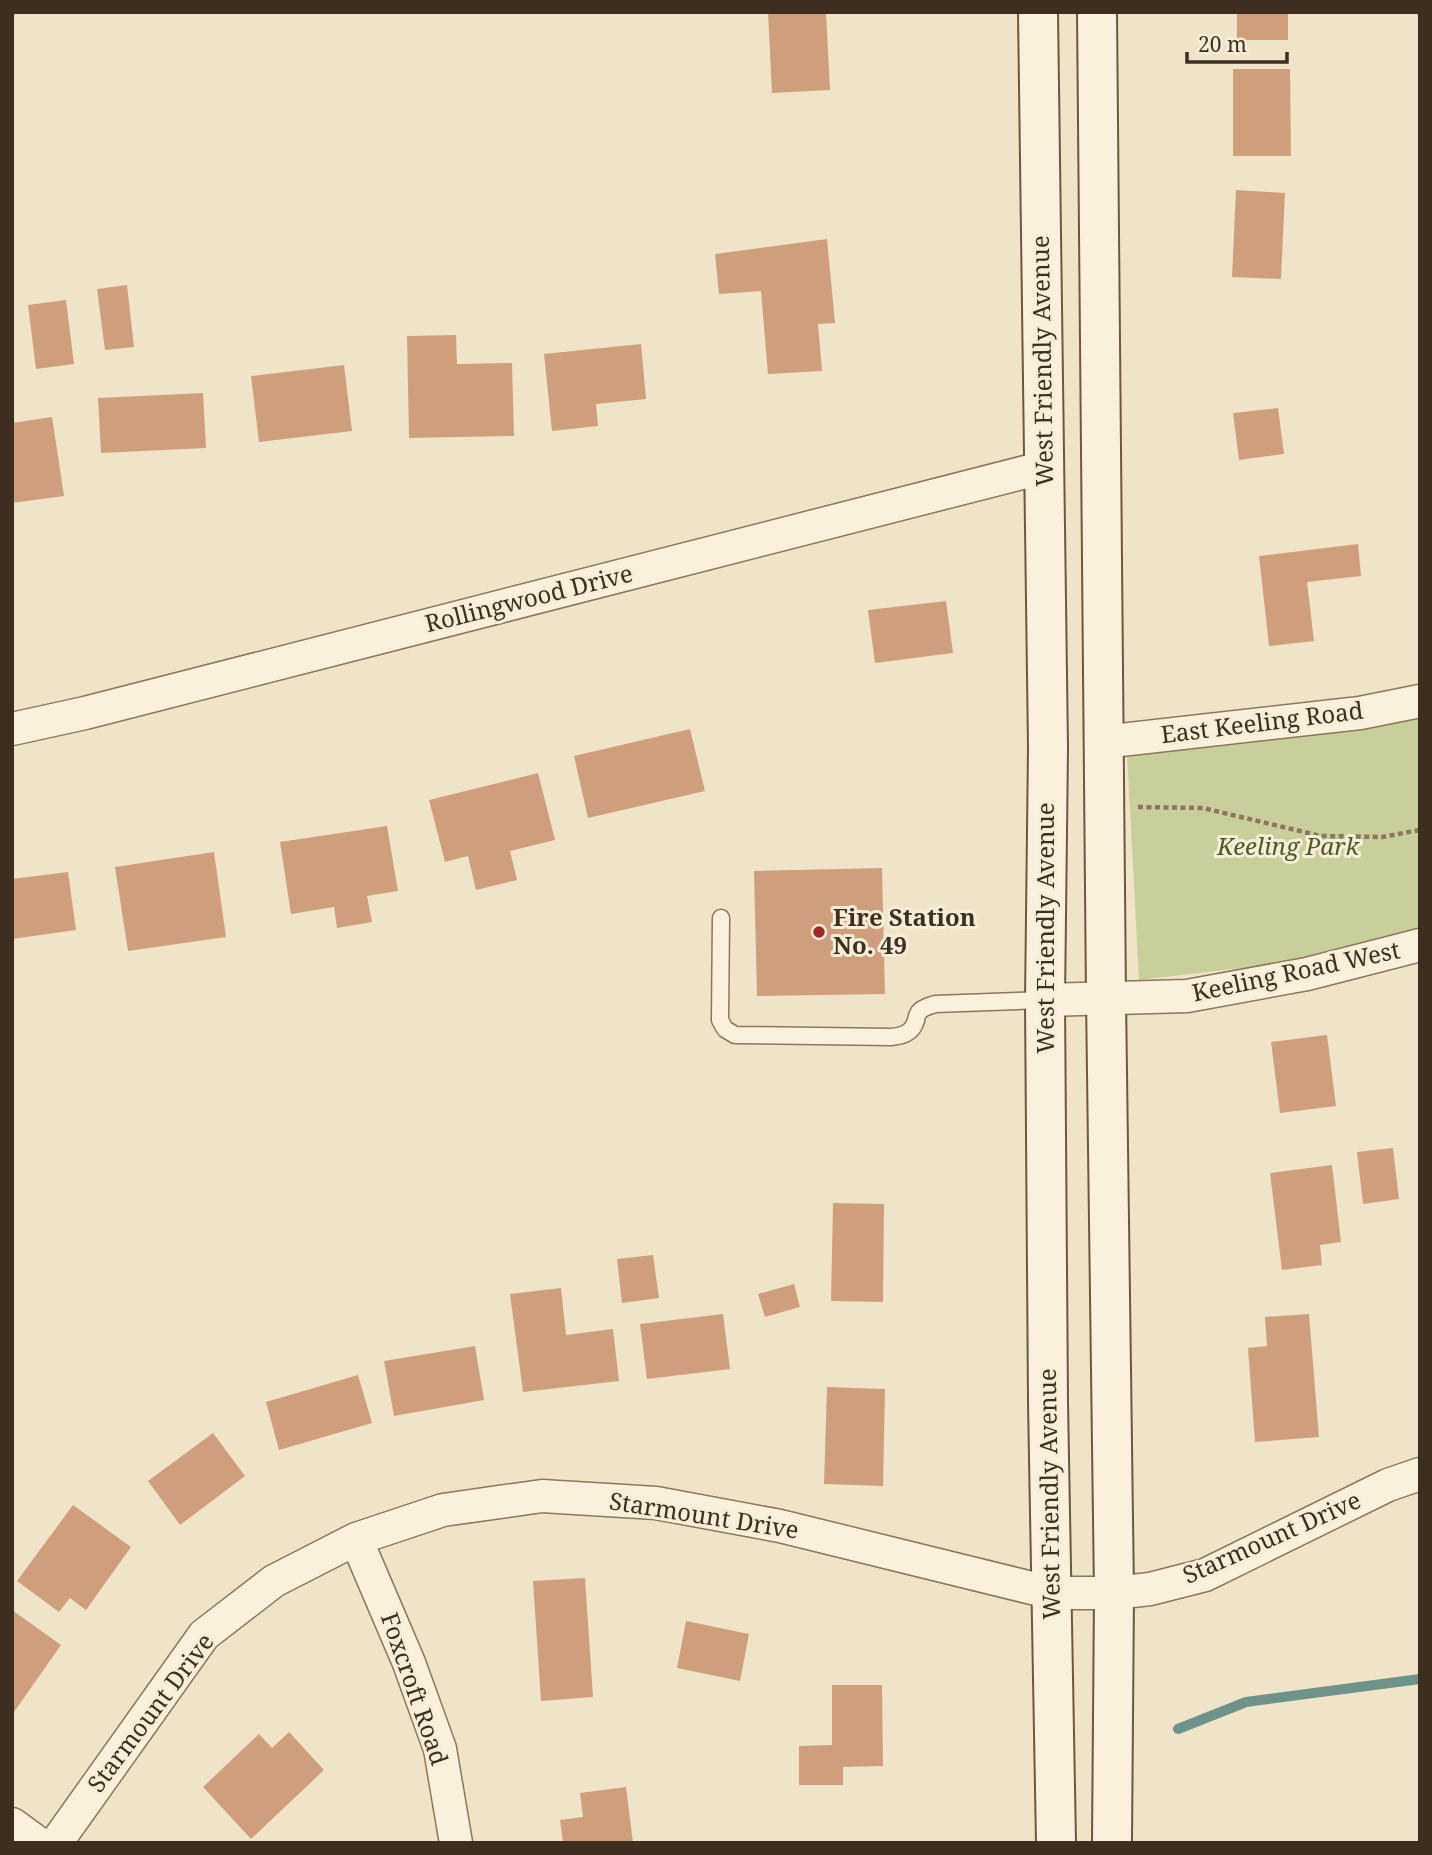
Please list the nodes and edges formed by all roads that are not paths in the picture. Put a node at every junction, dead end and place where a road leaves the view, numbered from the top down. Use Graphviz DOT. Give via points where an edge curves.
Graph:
graph roads {
  1 [pos="1038,12"];
  2 [pos="1097,12"];
  3 [pos="1045,467"];
  4 [pos="1420,701"];
  5 [pos="12,729"];
  6 [pos="1104,742"];
  7 [pos="721,918"];
  8 [pos="1420,945"];
  9 [pos="1106,998"];
  10 [pos="1045,1000"];
  11 [pos="1420,1474"];
  12 [pos="356,1539"];
  13 [pos="1052,1593"];
  14 [pos="1114,1593"];
  15 [pos="12,1824"];
  16 [pos="38,1843"];
  17 [pos="56,1843"];
  18 [pos="456,1843"];
  19 [pos="1056,1843"];
  20 [pos="1112,1843"];
  1 -- 3 [label="main road, West Friendly Avenue"];
  2 -- 6 [label="main road"];
  3 -- 5 [label="street, Rollingwood Drive"];
  3 -- 10 [label="main road, West Friendly Avenue"];
  4 -- 6 [label="street, East Keeling Road" via="1360,713"];
  6 -- 9 [label="main road"];
  7 -- 10 [label="lane" via="720,1020 735,1035 891,1037 909,1031 917,1014 935,1004"];
  8 -- 9 [label="street, Keeling Road West" via="1307,974 1187,996"];
  9 -- 10 [label="street, Keeling Road West"];
  9 -- 14 [label="main road"];
  10 -- 13 [label="main road, West Friendly Avenue"];
  11 -- 14 [label="street, Starmount Drive" via="1388,1485 1205,1575"];
  12 -- 13 [label="street, Starmount Drive" via="443,1510 542,1496 656,1503 780,1526"];
  12 -- 17 [label="street, Starmount Drive" via="274,1581 204,1635"];
  12 -- 18 [label="street, Foxcroft Road" via="440,1749"];
  13 -- 14 [label="street, Starmount Drive"];
  13 -- 19 [label="main road, West Friendly Avenue"];
  14 -- 20 [label="main road"];
  15 -- 16 [label="street"];
}
